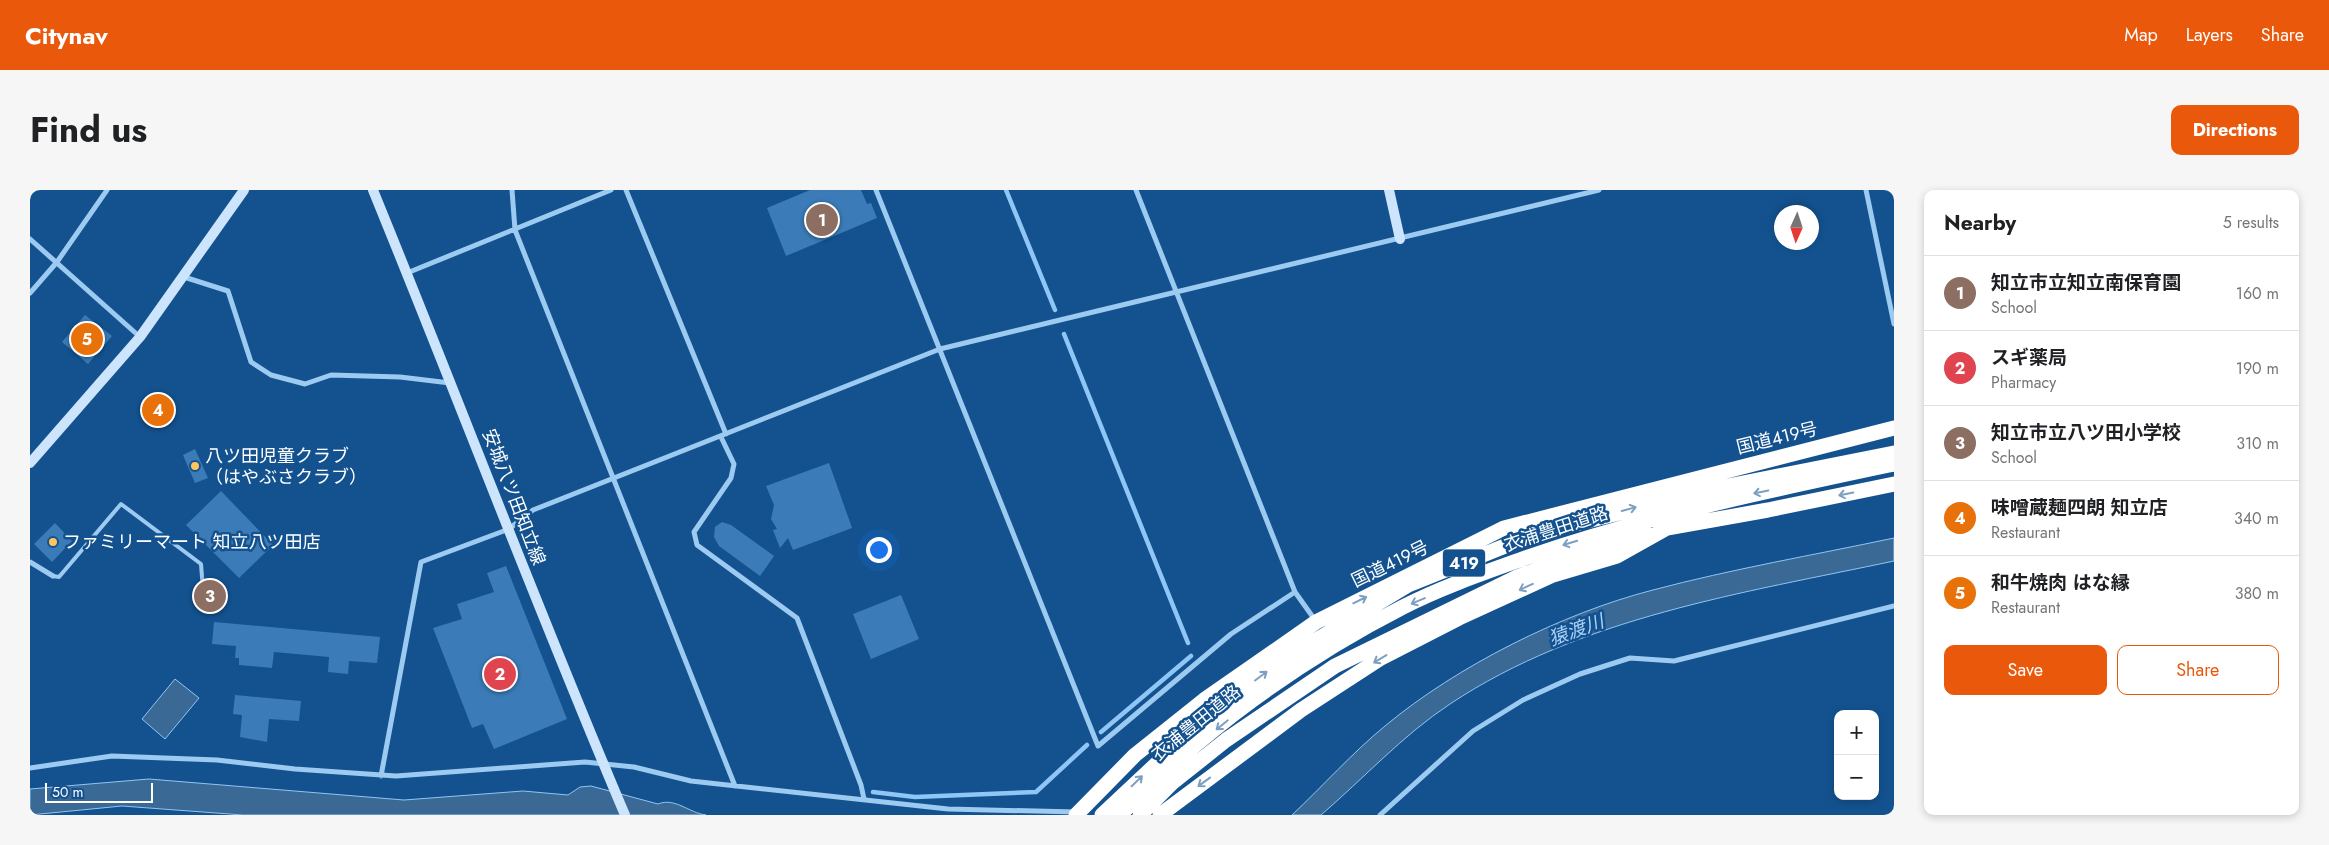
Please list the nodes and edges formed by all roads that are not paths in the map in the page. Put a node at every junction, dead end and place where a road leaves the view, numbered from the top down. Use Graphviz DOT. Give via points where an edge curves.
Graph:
graph roads {
  1 [pos="107,190"];
  2 [pos="244,190"];
  3 [pos="373,190"];
  4 [pos="512,190"];
  5 [pos="611,190"];
  6 [pos="626,190"];
  7 [pos="876,190"];
  8 [pos="1136,190"];
  9 [pos="1389,190"];
  10 [pos="1599,190"];
  11 [pos="1866,190"];
  12 [pos="515,230"];
  13 [pos="30,239"];
  14 [pos="1400,239"];
  15 [pos="57,262"];
  16 [pos="407,273"];
  17 [pos="184,277"];
  18 [pos="1176,291"];
  19 [pos="30,293"];
  20 [pos="1894,324"];
  21 [pos="140,337"];
  22 [pos="940,349"];
  23 [pos="452,383"];
  24 [pos="1894,428"];
  25 [pos="724,436"];
  26 [pos="1894,437"];
  27 [pos="1894,453"];
  28 [pos="30,463"];
  29 [pos="1894,464"];
  30 [pos="615,479"];
  31 [pos="1894,484"];
  32 [pos="1723,487"];
  33 [pos="1667,528"];
  34 [pos="509,529"];
  35 [pos="30,562"];
  36 [pos="53,576"];
  37 [pos="203,590"];
  38 [pos="1295,592"];
  39 [pos="1894,606"];
  40 [pos="1316,622"];
  41 [pos="603,764"];
  42 [pos="30,768"];
  43 [pos="381,776"];
  44 [pos="735,786"];
  45 [pos="864,799"];
  46 [pos="1078,813"];
  47 [pos="625,815"];
  48 [pos="1102,815"];
  49 [pos="1120,815"];
  50 [pos="1140,815"];
  51 [pos="1160,815"];
  52 [pos="1380,815"];
  1 -- 15 [label="street"];
  2 -- 17 [label="main road"];
  3 -- 16 [label="main road, 安城八ツ田知立線"];
  4 -- 12 [label="street"];
  5 -- 12 [label="street"];
  6 -- 25 [label="street"];
  7 -- 22 [label="street"];
  8 -- 18 [label="street"];
  9 -- 14 [label="main road"];
  10 -- 14 [label="street"];
  11 -- 20 [label="street"];
  12 -- 16 [label="street"];
  12 -- 30 [label="street"];
  13 -- 15 [label="street"];
  14 -- 18 [label="street"];
  15 -- 19 [label="street"];
  15 -- 21 [label="street"];
  16 -- 23 [label="main road, 安城八ツ田知立線"];
  17 -- 21 [label="main road"];
  17 -- 23 [label="street" via="228,291 251,362 271,375 305,384 331,375 400,377"];
  18 -- 22 [label="street"];
  18 -- 38 [label="street"];
  21 -- 28 [label="main road"];
  22 -- 25 [label="street"];
  22 -- 38 [label="street" via="1098,746 1231,634"];
  23 -- 34 [label="main road, 安城八ツ田知立線"];
  40 -- 24 [label="highway, 国道419号 / 419, one-way" via="1504,528"];
  25 -- 30 [label="street"];
  25 -- 45 [label="street" via="734,464 731,478 694,532 697,545 797,618"];
  26 -- 32 [label="highway, 衣浦豊田道路 / 419" via="1815,456"];
  27 -- 32 [label="highway, 衣浦豊田道路 / 419"];
  29 -- 49 [label="highway, 衣浦豊田道路 / 419, one-way" via="1746,495 1566,544 1490,570 1403,607 1278,681 1192,749"];
  30 -- 34 [label="street" via="533,510"];
  30 -- 44 [label="street"];
  31 -- 33 [label="highway, 419, one-way"];
  48 -- 32 [label="highway, 衣浦豊田道路 / 419, one-way" via="1199,724 1261,676 1408,585 1535,534"];
  33 -- 50 [label="highway, 衣浦豊田道路 / 419" via="1611,543 1517,577 1335,666 1226,740 1172,783"];
  33 -- 51 [label="highway, 419, one-way" via="1618,556 1536,582 1381,658 1301,710"];
  34 -- 41 [label="main road, 安城八ツ田知立線"];
  34 -- 43 [label="street" via="421,562"];
  35 -- 36 [label="street"];
  36 -- 37 [label="lane" via="59,577 121,504 201,564"];
  38 -- 40 [label="street"];
  39 -- 52 [label="street" via="1674,661 1630,658 1580,674 1523,700 1473,731"];
  40 -- 46 [label="highway, 国道419号 / 419" via="1204,700 1135,755"];
  41 -- 43 [label="street" via="585,762"];
  41 -- 44 [label="street"];
  41 -- 47 [label="main road, 安城八ツ田知立線"];
  42 -- 43 [label="street" via="112,756 217,760"];
  44 -- 45 [label="street"];
  45 -- 46 [label="street" via="948,809"];
}
